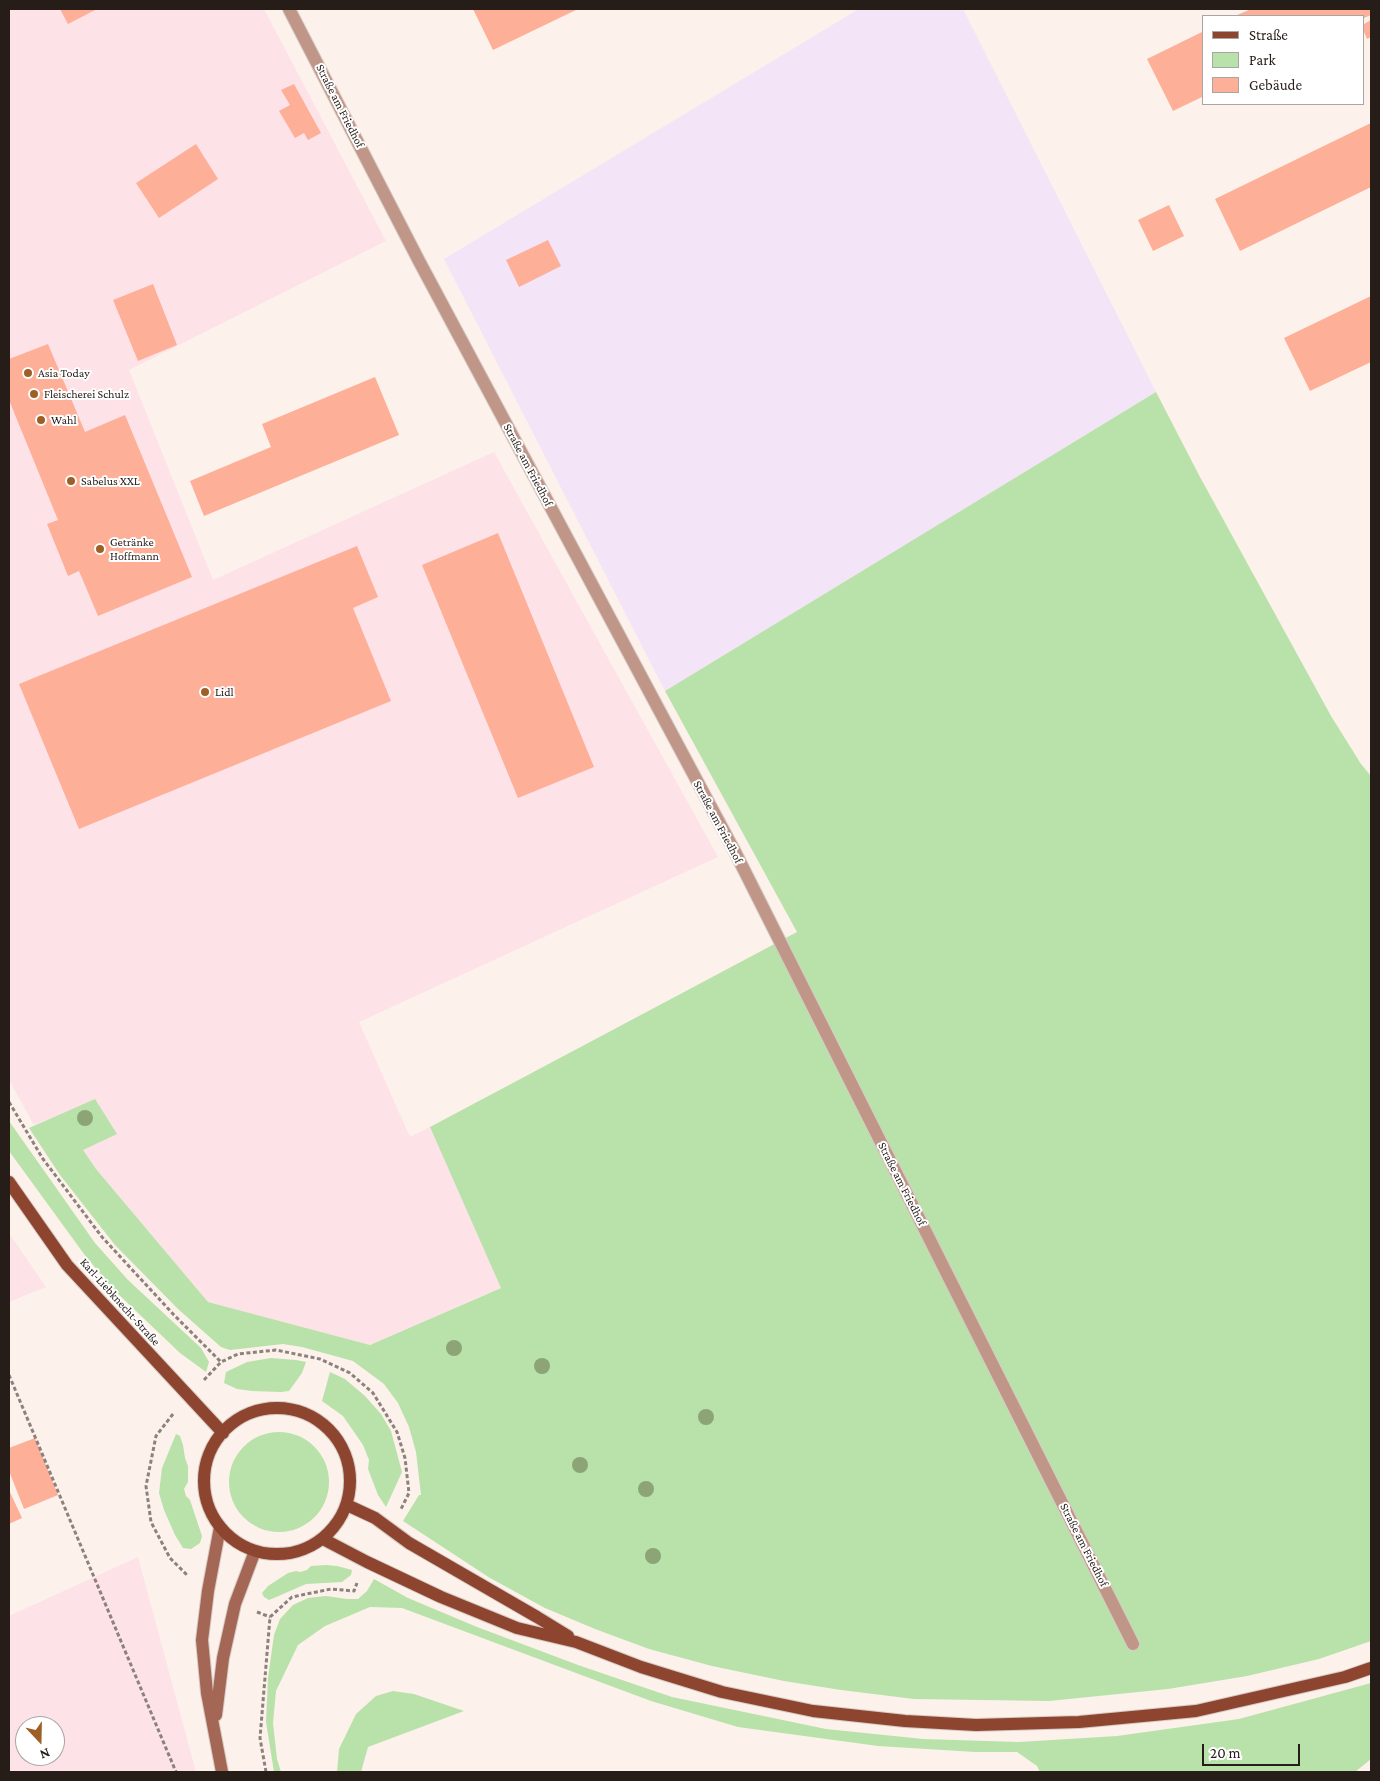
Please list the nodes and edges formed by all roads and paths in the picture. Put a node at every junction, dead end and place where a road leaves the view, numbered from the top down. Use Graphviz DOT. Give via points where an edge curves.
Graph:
graph roads {
  1 [pos="289,9"];
  2 [pos="9,1102"];
  3 [pos="9,1182"];
  4 [pos="9,1375"];
  5 [pos="188,1396"];
  6 [pos="223,1433"];
  7 [pos="347,1505"];
  8 [pos="220,1527"];
  9 [pos="389,1530"];
  10 [pos="323,1539"];
  11 [pos="255,1551"];
  12 [pos="367,1562"];
  13 [pos="208,1591"];
  14 [pos="576,1642"];
  15 [pos="1133,1644"];
  16 [pos="1371,1668"];
  17 [pos="215,1725"];
  18 [pos="176,1772"];
  19 [pos="222,1772"];
  20 [pos="266,1772"];
  1 -- 15 [label="lane, Straße am Friedhof" via="734,850"];
  2 -- 9 [label="path" via="43,1159 102,1236 221,1362 238,1354 276,1350 320,1359 350,1373 373,1394 397,1432 405,1458 409,1493"];
  3 -- 5 [label="main road, Karl-Liebknecht-Straße" via="67,1264"];
  4 -- 18 [label="path"];
  5 -- 6 [label="main road, Karl-Liebknecht-Straße"];
  5 -- 13 [label="path" via="156,1436 146,1486 151,1522 170,1558"];
  6 -- 7 [label="main road" via="240,1419 260,1410 283,1408 311,1417 339,1441 348,1461 351,1483"];
  6 -- 8 [label="main road" via="211,1450 205,1470 210,1510"];
  7 -- 9 [label="main road" via="375,1518"];
  7 -- 10 [label="main road"];
  8 -- 11 [label="main road" via="236,1542"];
  8 -- 13 [label="street"];
  9 -- 14 [label="main road"];
  10 -- 11 [label="main road" via="302,1550 278,1555"];
  10 -- 12 [label="main road"];
  11 -- 17 [label="street" via="234,1604 222,1658"];
  12 -- 14 [label="main road" via="518,1628"];
  12 -- 20 [label="path" via="354,1590 332,1589 292,1597 270,1616 260,1738"];
  13 -- 17 [label="street" via="202,1640 207,1692"];
  14 -- 16 [label="main road" via="722,1692 813,1711 976,1725 1079,1722 1196,1711 1346,1677"];
  17 -- 19 [label="street"];
}
